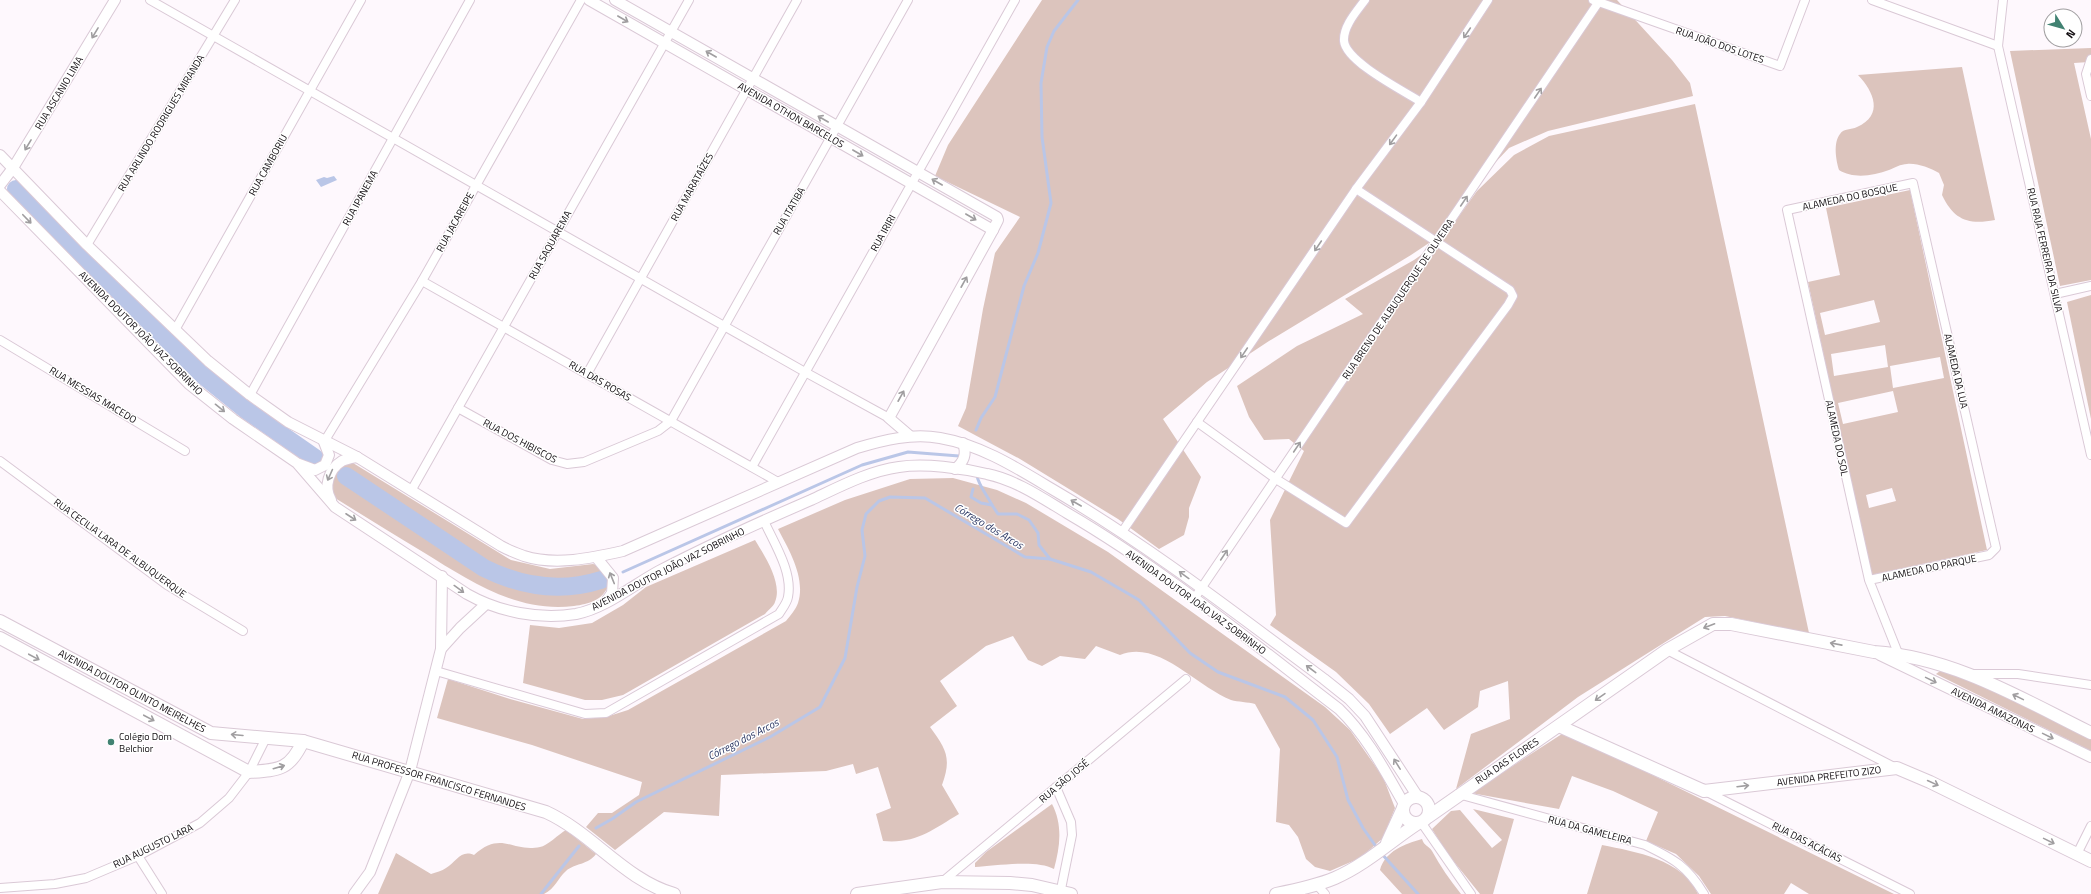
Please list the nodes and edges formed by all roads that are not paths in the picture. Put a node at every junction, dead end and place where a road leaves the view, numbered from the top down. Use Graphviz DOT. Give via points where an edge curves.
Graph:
graph roads {
  1 [pos="115,0"];
  2 [pos="150,0"];
  3 [pos="235,0"];
  4 [pos="360,0"];
  5 [pos="470,0"];
  6 [pos="581,0"];
  7 [pos="589,0"];
  8 [pos="615,0"];
  9 [pos="689,0"];
  10 [pos="797,0"];
  11 [pos="908,0"];
  12 [pos="1015,0"];
  13 [pos="1365,0"];
  14 [pos="1488,0"];
  15 [pos="1805,0"];
  16 [pos="1872,0"];
  17 [pos="2003,0"];
  18 [pos="1597,1"];
  19 [pos="671,32"];
  20 [pos="213,36"];
  21 [pos="664,43"];
  22 [pos="1998,46"];
  23 [pos="2091,59"];
  24 [pos="753,78"];
  25 [pos="746,89"];
  26 [pos="309,91"];
  27 [pos="2091,96"];
  28 [pos="1421,102"];
  29 [pos="838,127"];
  30 [pos="393,138"];
  31 [pos="831,138"];
  32 [pos="0,155"];
  33 [pos="13,168"];
  34 [pos="918,171"];
  35 [pos="912,183"];
  36 [pos="1913,183"];
  37 [pos="0,185"];
  38 [pos="476,186"];
  39 [pos="1356,189"];
  40 [pos="0,191"];
  41 [pos="1787,210"];
  42 [pos="993,230"];
  43 [pos="557,232"];
  44 [pos="1436,242"];
  45 [pos="87,245"];
  46 [pos="640,279"];
  47 [pos="422,280"];
  48 [pos="2091,286"];
  49 [pos="2055,294"];
  50 [pos="504,326"];
  51 [pos="723,326"];
  52 [pos="175,330"];
  53 [pos="0,340"];
  54 [pos="805,372"];
  55 [pos="587,374"];
  56 [pos="250,395"];
  57 [pos="458,408"];
  58 [pos="889,418"];
  59 [pos="671,421"];
  60 [pos="1197,422"];
  61 [pos="910,436"];
  62 [pos="324,442"];
  63 [pos="963,443"];
  64 [pos="186,451"];
  65 [pos="2091,454"];
  66 [pos="357,457"];
  67 [pos="0,460"];
  68 [pos="297,463"];
  69 [pos="752,467"];
  70 [pos="955,469"];
  71 [pos="1276,479"];
  72 [pos="778,482"];
  73 [pos="411,491"];
  74 [pos="335,507"];
  75 [pos="764,521"];
  76 [pos="1122,532"];
  77 [pos="1990,555"];
  78 [pos="596,558"];
  79 [pos="442,576"];
  80 [pos="1869,580"];
  81 [pos="1202,588"];
  82 [pos="1194,599"];
  83 [pos="606,602"];
  84 [pos="486,604"];
  85 [pos="0,621"];
  86 [pos="243,631"];
  87 [pos="0,638"];
  88 [pos="441,649"];
  89 [pos="1667,650"];
  90 [pos="1897,658"];
  91 [pos="93,671"];
  92 [pos="436,671"];
  93 [pos="1971,674"];
  94 [pos="1186,679"];
  95 [pos="86,684"];
  96 [pos="2091,685"];
  97 [pos="1559,726"];
  98 [pos="2091,733"];
  99 [pos="266,738"];
  100 [pos="303,741"];
  101 [pos="2091,756"];
  102 [pos="1897,768"];
  103 [pos="410,771"];
  104 [pos="249,772"];
  105 [pos="1056,787"];
  106 [pos="1704,791"];
  107 [pos="1456,796"];
  108 [pos="1420,798"];
  109 [pos="1404,806"];
  110 [pos="1422,821"];
  111 [pos="2091,826"];
  112 [pos="1385,846"];
  113 [pos="2077,854"];
  114 [pos="138,856"];
  115 [pos="2091,861"];
  116 [pos="942,882"];
  117 [pos="0,888"];
  118 [pos="1321,889"];
  119 [pos="162,894"];
  120 [pos="354,894"];
  121 [pos="674,894"];
  122 [pos="857,894"];
  123 [pos="1064,894"];
  124 [pos="1276,894"];
  125 [pos="1471,894"];
  126 [pos="1704,894"];
  127 [pos="1910,894"];
  1 -- 33 [label="street, RUA ASCANIO LIMA, one-way"];
  2 -- 20 [label="street"];
  3 -- 20 [label="street, RUA ARLINDO RODRIGUES MIRANDA"];
  4 -- 26 [label="street, RUA CAMBORIU"];
  5 -- 30 [label="street, RUA IPANEMA"];
  6 -- 38 [label="street, RUA JACAREIPE"];
  7 -- 21 [label="street, AVENIDA OTHON BARCELOS, one-way"];
  8 -- 19 [label="street, AVENIDA OTHON BARCELOS"];
  9 -- 19 [label="street, RUA SAQUAREMA"];
  10 -- 24 [label="street, RUA MARATAÍZES"];
  11 -- 29 [label="street, RUA ITATIBA"];
  12 -- 34 [label="street, RUA IRIRI"];
  13 -- 28 [label="street" via="1349,22 1344,41 1350,53 1369,70"];
  14 -- 28 [label="street, one-way"];
  15 -- 18 [label="street, RUA JOÃO DOS LOTES" via="1780,66"];
  16 -- 22 [label="street"];
  17 -- 22 [label="street, RUA RAJA FERREIRA DA SILVA"];
  44 -- 18 [label="street, RUA BRENO DE ALBUQUERQUE DE OLIVEIRA, one-way"];
  19 -- 21 [label="street, RUA SAQUAREMA"];
  24 -- 19 [label="street, AVENIDA OTHON BARCELOS, one-way"];
  20 -- 26 [label="street"];
  20 -- 45 [label="street, RUA ARLINDO RODRIGUES MIRANDA"];
  21 -- 25 [label="street, AVENIDA OTHON BARCELOS"];
  21 -- 43 [label="street, RUA SAQUAREMA"];
  22 -- 49 [label="street, RUA RAJA FERREIRA DA SILVA"];
  23 -- 27 [label="street" via="2086,74"];
  24 -- 25 [label="street, RUA MARATAÍZES"];
  29 -- 24 [label="street, AVENIDA OTHON BARCELOS, one-way"];
  25 -- 31 [label="street, AVENIDA OTHON BARCELOS"];
  25 -- 46 [label="street, RUA MARATAÍZES"];
  26 -- 30 [label="street"];
  26 -- 52 [label="street, RUA CAMBORIU"];
  28 -- 39 [label="street, one-way"];
  29 -- 31 [label="street, RUA ITATIBA"];
  29 -- 34 [label="street, AVENIDA OTHON BARCELOS"];
  30 -- 38 [label="street"];
  30 -- 56 [label="street, RUA IPANEMA"];
  31 -- 35 [label="street, AVENIDA OTHON BARCELOS, one-way"];
  31 -- 51 [label="street, RUA ITATIBA"];
  32 -- 33 [label="street, AVENIDA DOUTOR JOÃO VAZ SOBRINHO"];
  33 -- 37 [label="street, RUA ASCANIO LIMA"];
  33 -- 45 [label="street, AVENIDA DOUTOR JOÃO VAZ SOBRINHO"];
  34 -- 35 [label="street, RUA IRIRI"];
  42 -- 34 [label="street, AVENIDA OTHON BARCELOS, one-way" via="998,217"];
  35 -- 42 [label="street, AVENIDA OTHON BARCELOS, one-way"];
  35 -- 54 [label="street, RUA IRIRI"];
  36 -- 41 [label="street, ALAMEDA DO BOSQUE"];
  36 -- 77 [label="street, ALAMEDA DA LUA" via="1995,543 1994,552"];
  38 -- 43 [label="street"];
  38 -- 47 [label="street, RUA JACAREIPE"];
  39 -- 44 [label="street"];
  39 -- 60 [label="street, one-way"];
  40 -- 68 [label="street, AVENIDA DOUTOR JOÃO VAZ SOBRINHO, one-way" via="189,384 233,419"];
  41 -- 80 [label="street, ALAMEDA DO SOL"];
  58 -- 42 [label="street, AVENIDA OTHON BARCELOS, one-way"];
  43 -- 46 [label="street"];
  43 -- 50 [label="street, RUA SAQUAREMA"];
  71 -- 44 [label="street, RUA BRENO DE ALBUQUERQUE DE OLIVEIRA, one-way"];
  44 -- 71 [label="street" via="1510,290 1513,296 1508,305 1346,523"];
  45 -- 52 [label="street, AVENIDA DOUTOR JOÃO VAZ SOBRINHO"];
  46 -- 51 [label="street"];
  46 -- 55 [label="street, RUA MARATAÍZES"];
  47 -- 50 [label="street, RUA DAS ROSAS"];
  47 -- 62 [label="street, RUA JACAREIPE"];
  48 -- 49 [label="street"];
  49 -- 65 [label="street, RUA RAJA FERREIRA DA SILVA"];
  50 -- 55 [label="street, RUA DAS ROSAS"];
  50 -- 57 [label="street, RUA SAQUAREMA"];
  51 -- 54 [label="street"];
  51 -- 59 [label="street, RUA ITATIBA"];
  52 -- 56 [label="street, AVENIDA DOUTOR JOÃO VAZ SOBRINHO"];
  53 -- 64 [label="street, RUA MESSIAS MACEDO"];
  54 -- 58 [label="street"];
  54 -- 69 [label="street, RUA IRIRI"];
  55 -- 59 [label="street, RUA DAS ROSAS"];
  56 -- 62 [label="street, AVENIDA DOUTOR JOÃO VAZ SOBRINHO" via="288,422"];
  57 -- 59 [label="street, RUA DOS HIBISCOS" via="552,460 567,464 584,462 658,431"];
  57 -- 73 [label="street, RUA SAQUAREMA"];
  58 -- 61 [label="street"];
  59 -- 69 [label="street, RUA DAS ROSAS"];
  60 -- 71 [label="street"];
  60 -- 76 [label="street"];
  61 -- 63 [label="street, AVENIDA DOUTOR JOÃO VAZ SOBRINHO" via="939,437"];
  61 -- 72 [label="street, AVENIDA DOUTOR JOÃO VAZ SOBRINHO" via="882,440 857,448"];
  62 -- 66 [label="street, AVENIDA DOUTOR JOÃO VAZ SOBRINHO"];
  62 -- 68 [label="street" via="329,455 325,465 315,470"];
  63 -- 70 [label="street" via="964,458"];
  76 -- 63 [label="street, AVENIDA DOUTOR JOÃO VAZ SOBRINHO, one-way" via="1010,464"];
  66 -- 73 [label="street, AVENIDA DOUTOR JOÃO VAZ SOBRINHO"];
  66 -- 74 [label="street, one-way" via="342,461 328,478 329,497"];
  67 -- 86 [label="street, RUA CECILIA LARA DE ALBUQUERQUE" via="167,585"];
  68 -- 74 [label="street, AVENIDA DOUTOR JOÃO VAZ SOBRINHO"];
  69 -- 72 [label="street, RUA DAS ROSAS"];
  70 -- 75 [label="street, AVENIDA DOUTOR JOÃO VAZ SOBRINHO" via="930,466 898,467 863,477"];
  70 -- 82 [label="street, AVENIDA DOUTOR JOÃO VAZ SOBRINHO" via="1004,479 1028,490 1088,525"];
  81 -- 71 [label="street, RUA BRENO DE ALBUQUERQUE DE OLIVEIRA, one-way"];
  72 -- 78 [label="street, AVENIDA DOUTOR JOÃO VAZ SOBRINHO" via="657,538"];
  73 -- 78 [label="street, AVENIDA DOUTOR JOÃO VAZ SOBRINHO" via="501,546 525,556 553,561"];
  74 -- 79 [label="street, AVENIDA DOUTOR JOÃO VAZ SOBRINHO, one-way"];
  75 -- 83 [label="street, AVENIDA DOUTOR JOÃO VAZ SOBRINHO" via="659,571"];
  75 -- 92 [label="street" via="785,568 788,581 788,598 779,614 606,713 585,714"];
  81 -- 76 [label="street, AVENIDA DOUTOR JOÃO VAZ SOBRINHO, one-way"];
  77 -- 80 [label="street, ALAMEDA DO PARQUE"];
  83 -- 78 [label="street, one-way" via="612,593 613,578"];
  79 -- 84 [label="street, AVENIDA DOUTOR JOÃO VAZ SOBRINHO, one-way"];
  79 -- 88 [label="street"];
  80 -- 90 [label="street, ALAMEDA DO SOL"];
  81 -- 82 [label="street, RUA BRENO DE ALBUQUERQUE DE OLIVEIRA"];
  108 -- 81 [label="street, AVENIDA DOUTOR JOÃO VAZ SOBRINHO, one-way" via="1369,722 1349,699"];
  82 -- 109 [label="street, AVENIDA DOUTOR JOÃO VAZ SOBRINHO" via="1354,723"];
  83 -- 84 [label="street, AVENIDA DOUTOR JOÃO VAZ SOBRINHO" via="578,614 552,616 522,613"];
  84 -- 88 [label="street"];
  85 -- 91 [label="main road, AVENIDA DOUTOR OLINTO MEIRELHES"];
  87 -- 95 [label="main road, AVENIDA DOUTOR OLINTO MEIRELHES, one-way"];
  88 -- 92 [label="street"];
  90 -- 89 [label="main road, RUA DAS FLORES, one-way" via="1731,624 1713,624"];
  89 -- 97 [label="main road, RUA DAS FLORES, one-way"];
  89 -- 102 [label="street"];
  90 -- 93 [label="main road, AVENIDA AMAZONAS"];
  90 -- 101 [label="street, AVENIDA AMAZONAS, one-way"];
  91 -- 95 [label="main road"];
  99 -- 91 [label="main road, AVENIDA DOUTOR OLINTO MEIRELHES, one-way" via="211,733"];
  92 -- 103 [label="street"];
  93 -- 96 [label="street" via="2018,674"];
  98 -- 93 [label="main road, AVENIDA AMAZONAS, one-way"];
  94 -- 105 [label="street, RUA SÃO JOSÉ"];
  95 -- 104 [label="main road, AVENIDA DOUTOR OLINTO MEIRELHES, one-way"];
  97 -- 106 [label="main road"];
  97 -- 107 [label="main road, RUA DAS FLORES"];
  99 -- 100 [label="main road, AVENIDA DOUTOR OLINTO MEIRELHES"];
  99 -- 104 [label="street, RUA AUGUSTO LARA"];
  100 -- 103 [label="main road, RUA PROFESSOR FRANCISCO FERNANDES"];
  104 -- 100 [label="main road, one-way" via="284,767 297,756"];
  106 -- 102 [label="main road, AVENIDA PREFEITO ZIZO, one-way"];
  102 -- 113 [label="main road, AVENIDA PREFEITO ZIZO, one-way"];
  103 -- 120 [label="street" via="370,872"];
  103 -- 121 [label="main road, RUA PROFESSOR FRANCISCO FERNANDES" via="546,812 572,827 658,889"];
  104 -- 114 [label="street, RUA AUGUSTO LARA" via="229,798 200,823"];
  105 -- 116 [label="street, RUA SÃO JOSÉ"];
  105 -- 123 [label="street" via="1071,822 1072,835"];
  106 -- 127 [label="street, RUA DAS ACÁCIAS"];
  107 -- 108 [label="main road" via="1433,800"];
  107 -- 110 [label="main road"];
  107 -- 126 [label="street, RUA DA GAMELEIRA" via="1646,845 1674,859 1695,879"];
  108 -- 109 [label="main road" via="1410,798"];
  108 -- 110 [label="main road" via="1428,804"];
  109 -- 110 [label="main road" via="1406,819"];
  109 -- 112 [label="main road"];
  110 -- 112 [label="main road"];
  110 -- 125 [label="street"];
  111 -- 113 [label="street"];
  112 -- 118 [label="main road"];
  113 -- 115 [label="main road, AVENIDA PREFEITO ZIZO"];
  114 -- 117 [label="street, RUA AUGUSTO LARA" via="86,878 55,884"];
  114 -- 119 [label="street"];
  116 -- 122 [label="main road"];
  116 -- 123 [label="main road" via="1010,883"];
  118 -- 124 [label="main road"];
}
